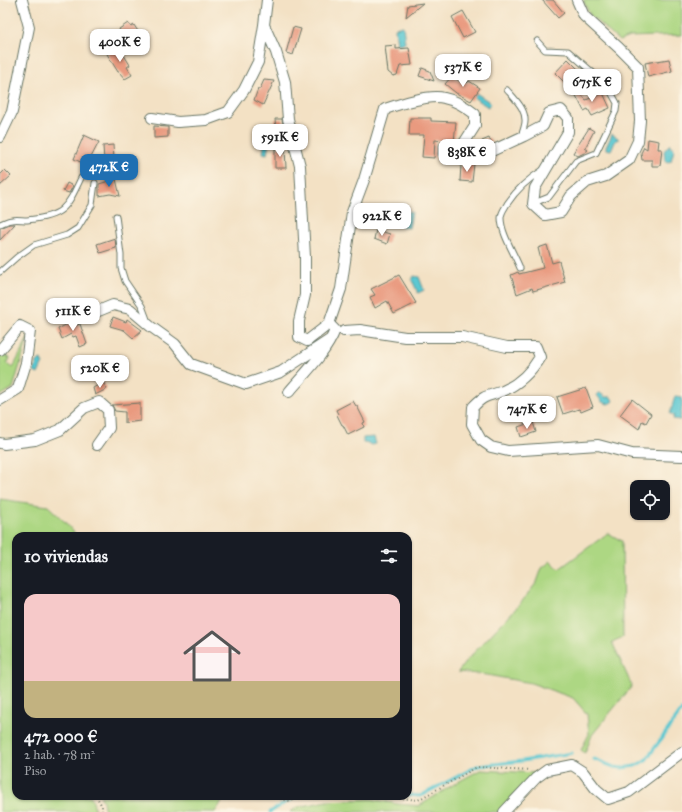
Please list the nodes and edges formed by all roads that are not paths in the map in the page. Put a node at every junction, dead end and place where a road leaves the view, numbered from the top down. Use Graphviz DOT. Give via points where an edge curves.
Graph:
graph roads {
  1 [pos="22,0"];
  2 [pos="267,0"];
  3 [pos="577,0"];
  4 [pos="264,25"];
  5 [pos="537,41"];
  6 [pos="507,90"];
  7 [pos="152,118"];
  8 [pos="0,137"];
  9 [pos="521,138"];
  10 [pos="548,167"];
  11 [pos="81,178"];
  12 [pos="95,183"];
  13 [pos="533,204"];
  14 [pos="116,216"];
  15 [pos="0,224"];
  16 [pos="520,268"];
  17 [pos="0,272"];
  18 [pos="91,314"];
  19 [pos="150,326"];
  20 [pos="335,331"];
  21 [pos="0,350"];
  22 [pos="289,392"];
  23 [pos="0,400"];
  24 [pos="0,443"];
  25 [pos="97,445"];
  26 [pos="682,456"];
  27 [pos="682,752"];
  28 [pos="504,812"];
  1 -- 8 [label="street" via="29,27 12,112"];
  2 -- 4 [label="street"];
  3 -- 13 [label="street" via="584,16 638,67 638,141 629,160 606,176 587,182 571,196 561,212 545,215"];
  4 -- 7 [label="street" via="258,62 244,90 228,112 206,120 178,122"];
  4 -- 20 [label="street" via="285,82 288,119 300,166 305,295 299,321 299,337 308,341"];
  5 -- 13 [label="lane" via="546,50 568,51 606,85 617,103 616,111 596,153 576,160 549,197"];
  6 -- 9 [label="lane" via="519,103 524,115 525,127"];
  9 -- 10 [label="street" via="542,126 549,113 561,110 568,118 568,132"];
  9 -- 20 [label="street" via="483,155 469,155 464,143 475,126 475,114 462,105 443,97 420,99 385,109 352,212"];
  10 -- 13 [label="street" via="535,188"];
  10 -- 16 [label="lane" via="517,190 501,216 504,231"];
  11 -- 15 [label="lane" via="64,209 49,216 11,220"];
  12 -- 17 [label="lane" via="92,205 78,228 67,235 34,245"];
  14 -- 19 [label="lane" via="121,268 125,281 142,306"];
  18 -- 19 [label="street" via="113,305 130,309"];
  19 -- 20 [label="street" via="175,344 191,364 246,384 281,372"];
  20 -- 22 [label="street" via="311,367"];
  20 -- 26 [label="street" via="360,330 405,337 462,337 507,347 536,347 540,358 534,367 516,384 483,397 473,407 472,424 481,440 491,447 508,451 598,445 632,454"];
  21 -- 23 [label="street" via="20,326 30,330 26,363 18,389"];
  24 -- 25 [label="street" via="35,440 60,430 84,408 99,402 108,410 109,428"];
  27 -- 28 [label="street" via="629,792 608,799 596,789 583,772 572,765 547,770"];
}
